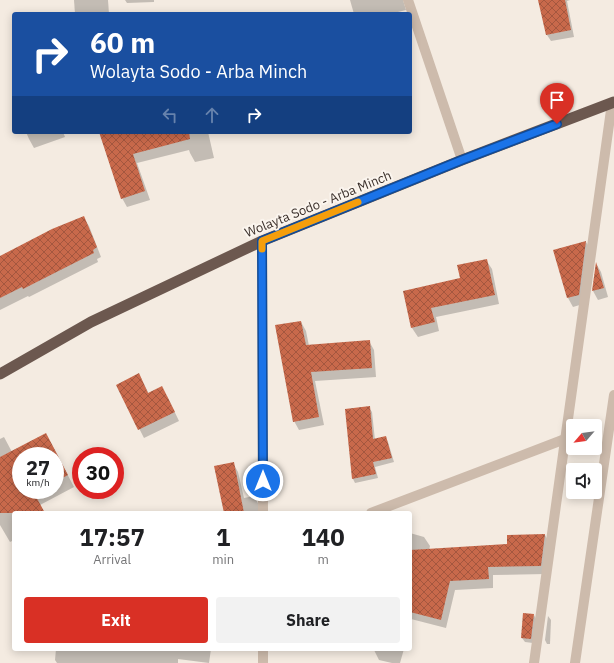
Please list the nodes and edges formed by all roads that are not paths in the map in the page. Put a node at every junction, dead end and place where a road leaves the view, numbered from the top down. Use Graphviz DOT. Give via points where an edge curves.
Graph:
graph roads {
  1 [pos="408,0"];
  2 [pos="613,103"];
  3 [pos="462,160"];
  4 [pos="262,241"];
  5 [pos="0,374"];
  6 [pos="614,395"];
  7 [pos="565,439"];
  8 [pos="263,511"];
  9 [pos="375,511"];
  10 [pos="263,651"];
  11 [pos="263,663"];
  12 [pos="534,663"];
  13 [pos="575,663"];
  1 -- 3 [label="street"];
  2 -- 3 [label="highway, Wolayta Sodo - Arba Minch"];
  2 -- 7 [label="street"];
  3 -- 4 [label="highway, Wolayta Sodo - Arba Minch"];
  4 -- 5 [label="highway, Wolayta Sodo - Arba Minch" via="91,322"];
  4 -- 8 [label="street"];
  6 -- 13 [label="street"];
  7 -- 9 [label="street"];
  7 -- 12 [label="street"];
  10 -- 11 [label="street"];
}
